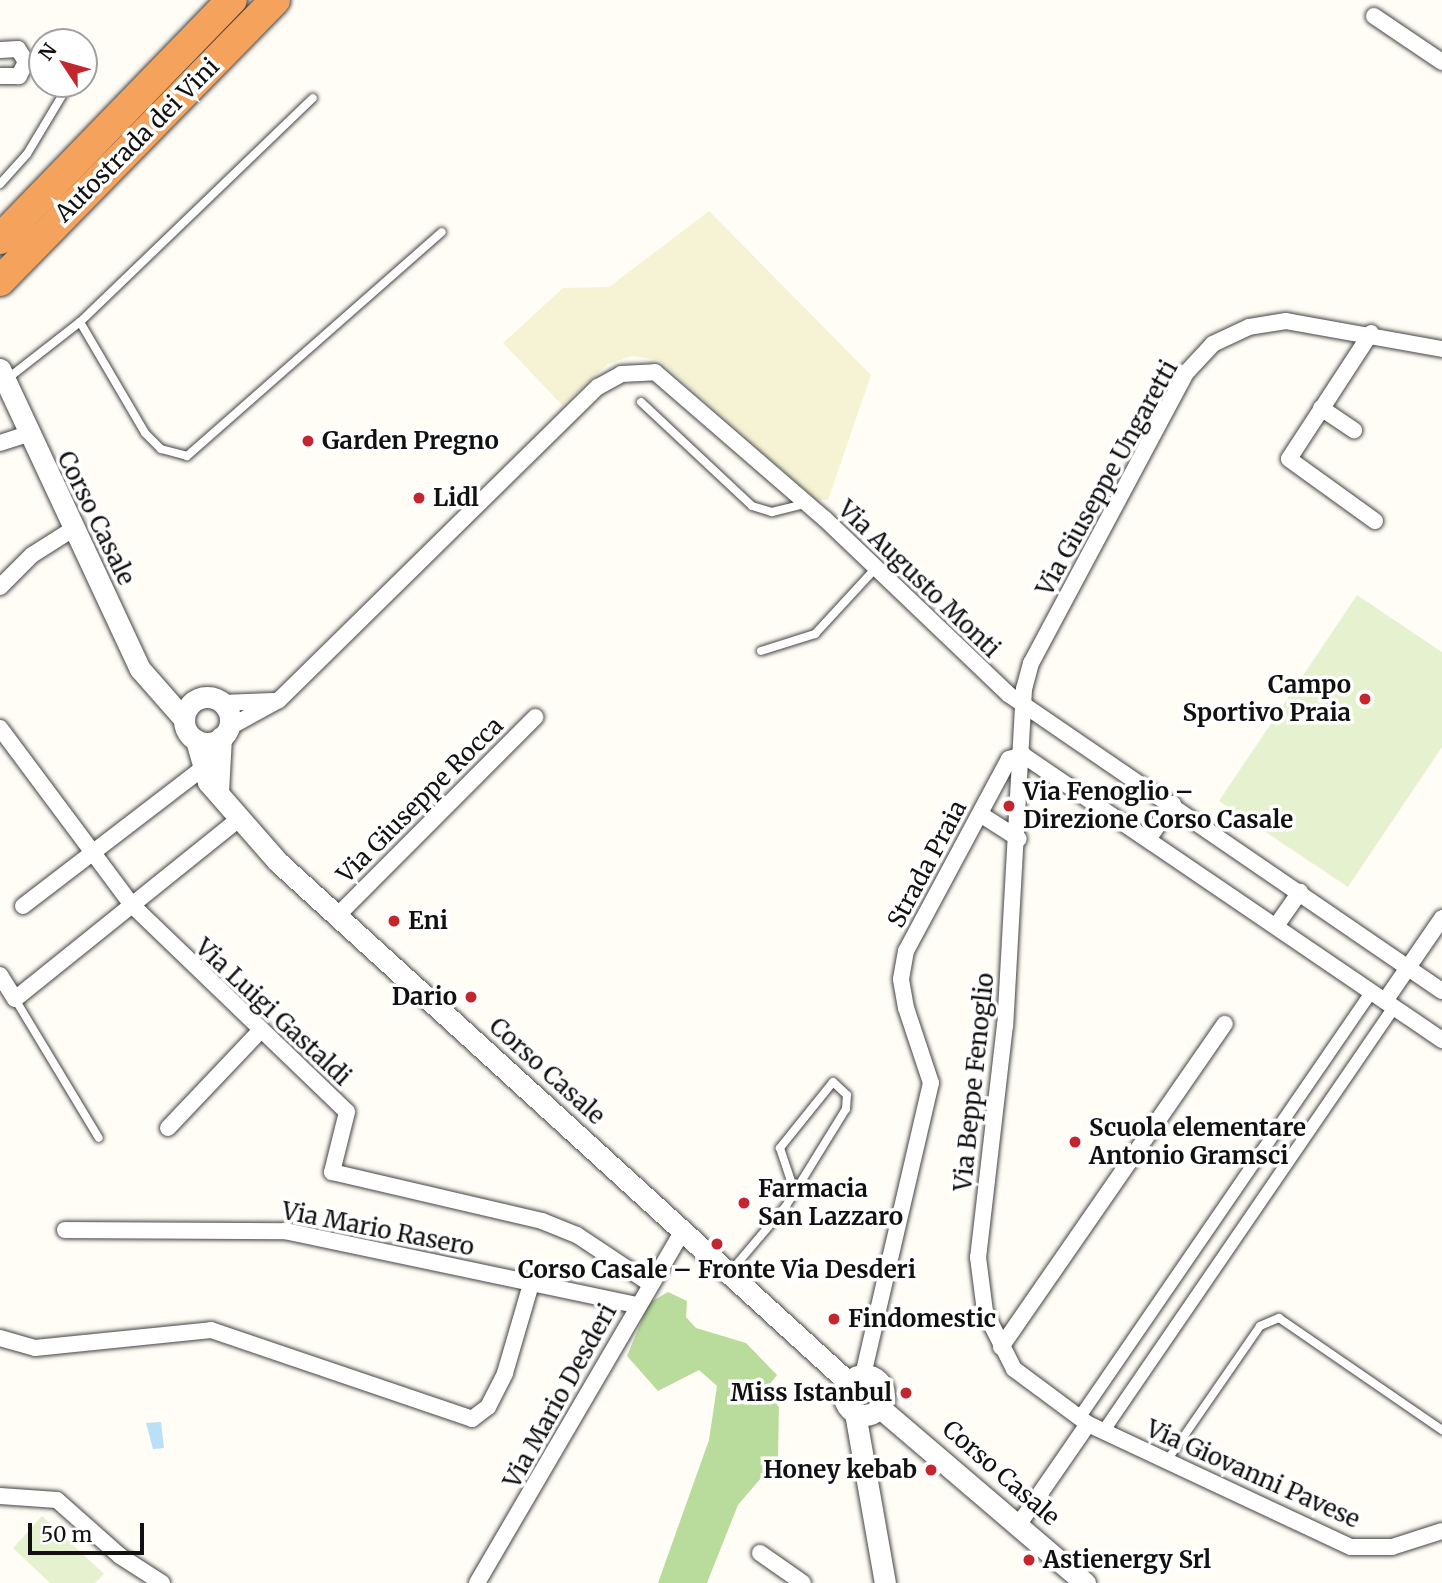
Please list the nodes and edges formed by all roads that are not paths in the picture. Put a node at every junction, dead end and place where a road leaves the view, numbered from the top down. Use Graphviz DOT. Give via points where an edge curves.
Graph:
graph roads {
  1 [pos="232,0"];
  2 [pos="275,0"];
  3 [pos="1374,16"];
  4 [pos="0,50"];
  5 [pos="1442,62"];
  6 [pos="0,76"];
  7 [pos="313,97"];
  8 [pos="61,98"];
  9 [pos="0,184"];
  10 [pos="442,232"];
  11 [pos="0,239"];
  12 [pos="0,281"];
  13 [pos="80,322"];
  14 [pos="1371,333"];
  15 [pos="1442,349"];
  16 [pos="3,375"];
  17 [pos="640,402"];
  18 [pos="1321,408"];
  19 [pos="1354,430"];
  20 [pos="27,434"];
  21 [pos="0,443"];
  22 [pos="807,503"];
  23 [pos="1375,520"];
  24 [pos="73,529"];
  25 [pos="875,569"];
  26 [pos="0,587"];
  27 [pos="761,652"];
  28 [pos="152,685"];
  29 [pos="197,699"];
  30 [pos="279,700"];
  31 [pos="1024,700"];
  32 [pos="222,703"];
  33 [pos="535,717"];
  34 [pos="184,719"];
  35 [pos="0,728"];
  36 [pos="224,733"];
  37 [pos="196,740"];
  38 [pos="1023,755"];
  39 [pos="202,768"];
  40 [pos="218,792"];
  41 [pos="1173,804"];
  42 [pos="980,814"];
  43 [pos="239,819"];
  44 [pos="1019,839"];
  45 [pos="1148,839"];
  46 [pos="93,853"];
  47 [pos="1300,892"];
  48 [pos="132,905"];
  49 [pos="23,906"];
  50 [pos="337,915"];
  51 [pos="1442,918"];
  52 [pos="1276,926"];
  53 [pos="1407,967"];
  54 [pos="0,975"];
  55 [pos="1442,991"];
  56 [pos="15,999"];
  57 [pos="1384,1000"];
  58 [pos="1225,1024"];
  59 [pos="260,1031"];
  60 [pos="1442,1040"];
  61 [pos="168,1128"];
  62 [pos="99,1138"];
  63 [pos="794,1190"];
  64 [pos="65,1230"];
  65 [pos="683,1230"];
  66 [pos="730,1272"];
  67 [pos="649,1283"];
  68 [pos="531,1284"];
  69 [pos="636,1305"];
  70 [pos="0,1338"];
  71 [pos="1001,1347"];
  72 [pos="855,1379"];
  73 [pos="879,1407"];
  74 [pos="855,1413"];
  75 [pos="1084,1421"];
  76 [pos="1442,1430"];
  77 [pos="1103,1432"];
  78 [pos="1166,1462"];
  79 [pos="0,1496"];
  80 [pos="1019,1524"];
  81 [pos="1442,1531"];
  82 [pos="760,1553"];
  83 [pos="162,1583"];
  84 [pos="477,1583"];
  85 [pos="803,1583"];
  86 [pos="885,1583"];
  87 [pos="1084,1583"];
  1 -- 11 [label="highway, Autostrada dei Vini"];
  2 -- 12 [label="highway, Autostrada dei Vini"];
  3 -- 5 [label="street"];
  4 -- 6 [label="street" via="18,49 26,62 19,76"];
  7 -- 13 [label="lane"];
  8 -- 9 [label="lane" via="27,154"];
  10 -- 13 [label="lane" via="187,456 161,449 145,433"];
  13 -- 16 [label="lane"];
  14 -- 15 [label="street, Via Giuseppe Ungaretti"];
  14 -- 18 [label="street"];
  14 -- 31 [label="street, Via Giuseppe Ungaretti" via="1286,321 1249,327 1213,344 1186,373 1038,651"];
  16 -- 20 [label="street, Corso Casale"];
  17 -- 22 [label="lane, Via Augusto Monti" via="752,506 772,512"];
  18 -- 19 [label="street"];
  18 -- 23 [label="street" via="1290,463"];
  20 -- 21 [label="street"];
  20 -- 24 [label="street, Corso Casale"];
  22 -- 25 [label="street, Via Augusto Monti"];
  22 -- 30 [label="street" via="666,377 621,374 588,396"];
  24 -- 26 [label="street"];
  24 -- 28 [label="street, Corso Casale"];
  25 -- 27 [label="lane" via="815,634"];
  25 -- 31 [label="street, Via Augusto Monti" via="990,679"];
  28 -- 29 [label="street"];
  28 -- 34 [label="street, Corso Casale"];
  29 -- 32 [label="street"];
  29 -- 34 [label="street"];
  30 -- 32 [label="street"];
  30 -- 36 [label="street"];
  31 -- 38 [label="street, Via Beppe Fenoglio"];
  31 -- 41 [label="street, Via Augusto Monti"];
  32 -- 36 [label="street"];
  33 -- 50 [label="street, Via Giuseppe Rocca"];
  34 -- 37 [label="street"];
  35 -- 46 [label="street, Via Luigi Gastaldi"];
  36 -- 37 [label="street"];
  36 -- 40 [label="street"];
  37 -- 39 [label="street, Corso Casale"];
  38 -- 42 [label="street, Strada Praia" via="1009,759"];
  38 -- 44 [label="street, Via Beppe Fenoglio"];
  38 -- 45 [label="street"];
  39 -- 40 [label="street, Corso Casale"];
  39 -- 46 [label="street"];
  40 -- 43 [label="street, Corso Casale"];
  41 -- 45 [label="street"];
  41 -- 47 [label="street, Via Augusto Monti"];
  42 -- 44 [label="street"];
  42 -- 72 [label="street, Strada Praia" via="906,951 901,979 906,1008 932,1083"];
  43 -- 48 [label="street"];
  43 -- 50 [label="street, Corso Casale"];
  44 -- 71 [label="street, Via Beppe Fenoglio" via="978,1257 985,1312"];
  45 -- 52 [label="street"];
  46 -- 48 [label="street, Via Luigi Gastaldi"];
  46 -- 49 [label="street"];
  47 -- 52 [label="street"];
  47 -- 53 [label="street, Via Augusto Monti"];
  48 -- 56 [label="street"];
  48 -- 59 [label="street, Via Luigi Gastaldi"];
  50 -- 65 [label="street, Corso Casale"];
  51 -- 53 [label="street"];
  52 -- 57 [label="street"];
  53 -- 55 [label="street, Via Augusto Monti"];
  53 -- 57 [label="street"];
  54 -- 56 [label="street"];
  56 -- 62 [label="lane"];
  57 -- 60 [label="street"];
  57 -- 75 [label="street"];
  57 -- 77 [label="street"];
  58 -- 71 [label="street"];
  59 -- 61 [label="street"];
  59 -- 67 [label="street, Via Luigi Gastaldi" via="346,1112 332,1172 542,1221 577,1235"];
  63 -- 63 [label="lane" via="846,1109 846,1096 833,1082 780,1148"];
  63 -- 66 [label="lane"];
  64 -- 68 [label="street, Via Mario Rasero" via="285,1231"];
  65 -- 66 [label="street, Corso Casale"];
  65 -- 67 [label="street, Via Mario Desderi"];
  66 -- 72 [label="street, Corso Casale"];
  67 -- 69 [label="street, Via Mario Desderi"];
  68 -- 69 [label="street, Via Mario Rasero"];
  68 -- 70 [label="street" via="505,1373 484,1413 472,1419 211,1330 35,1348"];
  69 -- 84 [label="street, Via Mario Desderi"];
  71 -- 75 [label="street, Via Beppe Fenoglio" via="1035,1388"];
  72 -- 73 [label="street, Corso Casale" via="882,1387"];
  72 -- 74 [label="street" via="844,1399"];
  73 -- 74 [label="street"];
  73 -- 80 [label="street, Corso Casale"];
  74 -- 86 [label="street"];
  75 -- 77 [label="street, Via Giovanni Pavese"];
  75 -- 80 [label="street"];
  76 -- 78 [label="lane" via="1279,1318 1260,1326"];
  77 -- 78 [label="street, Via Giovanni Pavese"];
  78 -- 81 [label="street, Via Giovanni Pavese" via="1351,1547 1392,1547"];
  79 -- 83 [label="street" via="57,1500"];
  80 -- 87 [label="street, Corso Casale"];
  82 -- 85 [label="street"];
}
